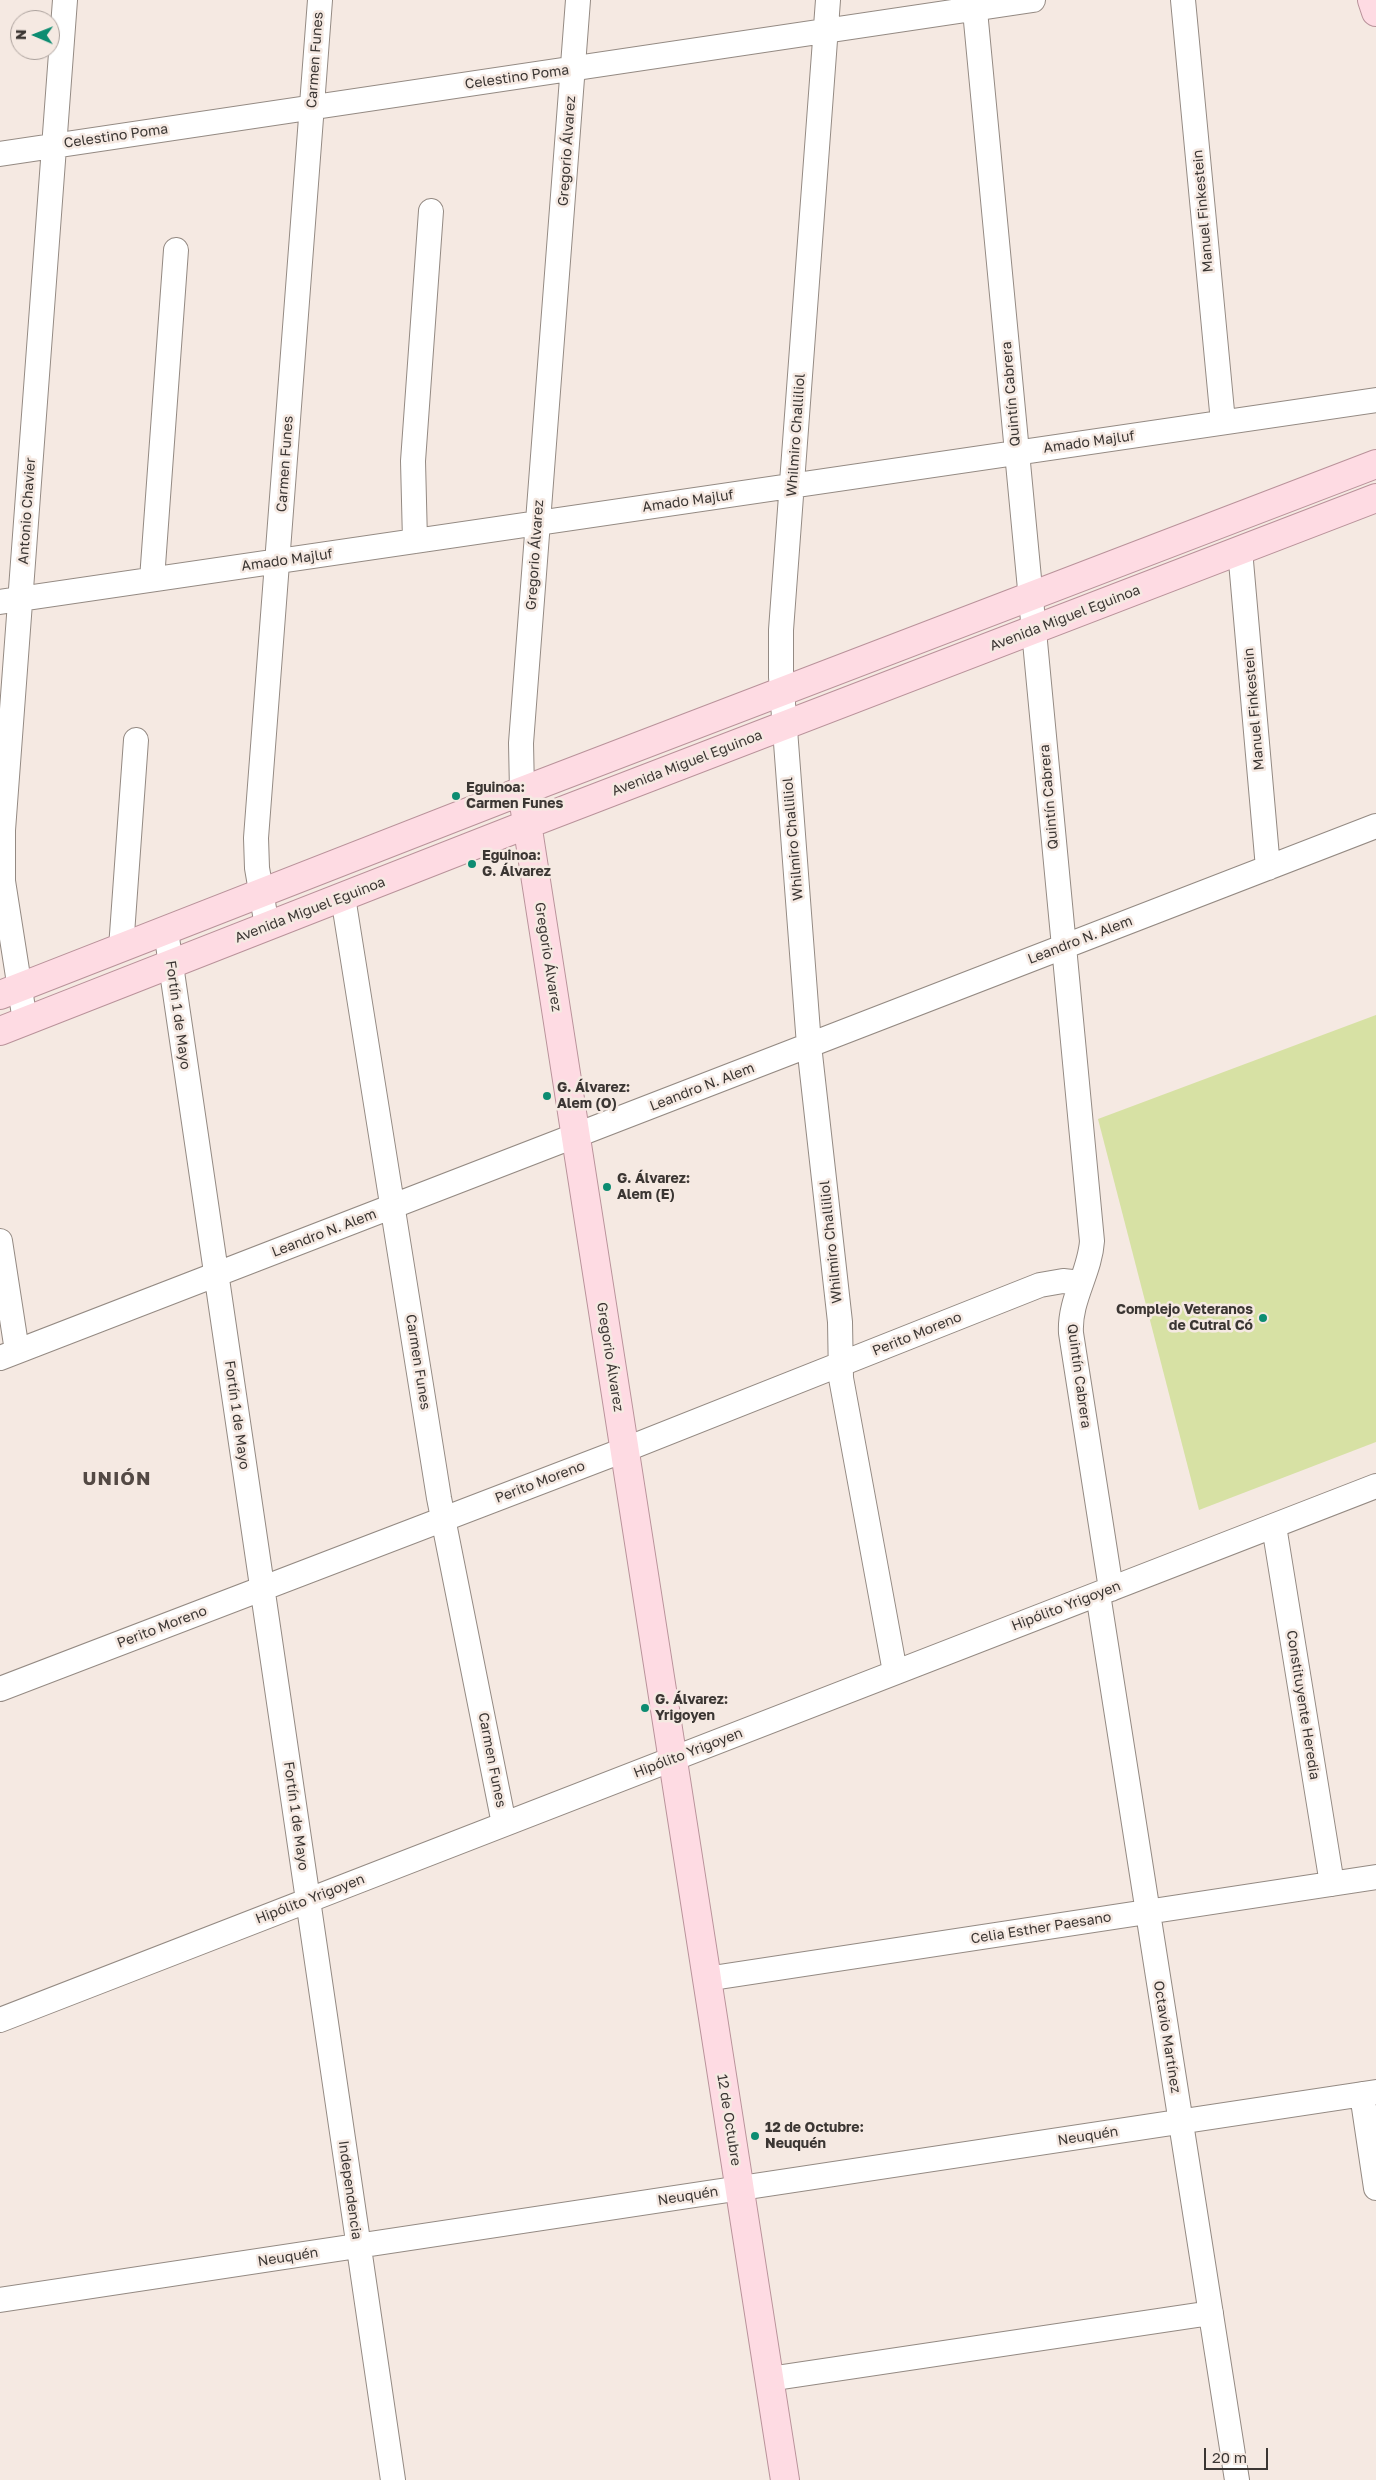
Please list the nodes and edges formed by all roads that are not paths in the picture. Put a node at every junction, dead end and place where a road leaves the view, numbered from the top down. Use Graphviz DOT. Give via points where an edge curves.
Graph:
graph roads {
  1 [pos="66,0"];
  2 [pos="320,0"];
  3 [pos="578,0"];
  4 [pos="828,0"];
  5 [pos="1033,0"];
  6 [pos="1183,0"];
  7 [pos="1372,0"];
  8 [pos="974,4"];
  9 [pos="1376,12"];
  10 [pos="825,31"];
  11 [pos="573,68"];
  12 [pos="312,107"];
  13 [pos="54,145"];
  14 [pos="0,154"];
  15 [pos="431,211"];
  16 [pos="176,250"];
  17 [pos="1376,400"];
  18 [pos="1223,422"];
  19 [pos="1017,453"];
  20 [pos="1376,464"];
  21 [pos="792,486"];
  22 [pos="1376,498"];
  23 [pos="538,523"];
  24 [pos="415,541"];
  25 [pos="1240,550"];
  26 [pos="277,561"];
  27 [pos="152,579"];
  28 [pos="1030,596"];
  29 [pos="10,600"];
  30 [pos="1034,630"];
  31 [pos="781,692"];
  32 [pos="784,726"];
  33 [pos="136,740"];
  34 [pos="522,791"];
  35 [pos="528,824"];
  36 [pos="1376,826"];
  37 [pos="1268,868"];
  38 [pos="261,894"];
  39 [pos="343,897"];
  40 [pos="266,926"];
  41 [pos="166,931"];
  42 [pos="1064,947"];
  43 [pos="121,948"];
  44 [pos="170,964"];
  45 [pos="10,992"];
  46 [pos="25,1021"];
  47 [pos="0,1031"];
  48 [pos="809,1045"];
  49 [pos="576,1136"];
  50 [pos="393,1206"];
  51 [pos="0,1241"];
  52 [pos="216,1275"];
  53 [pos="1081,1283"];
  54 [pos="8,1355"];
  55 [pos="841,1364"];
  56 [pos="624,1450"];
  57 [pos="1376,1486"];
  58 [pos="443,1520"];
  59 [pos="1274,1526"];
  60 [pos="262,1589"];
  61 [pos="1104,1591"];
  62 [pos="895,1672"];
  63 [pos="0,1689"];
  64 [pos="672,1759"];
  65 [pos="504,1824"];
  66 [pos="1376,1877"];
  67 [pos="1332,1884"];
  68 [pos="308,1900"];
  69 [pos="1148,1912"];
  70 [pos="706,1978"];
  71 [pos="0,2020"];
  72 [pos="1369,2093"];
  73 [pos="1180,2122"];
  74 [pos="740,2188"];
  75 [pos="1376,2188"];
  76 [pos="359,2246"];
  77 [pos="0,2300"];
  78 [pos="1211,2313"];
  79 [pos="769,2379"];
  80 [pos="393,2480"];
  81 [pos="785,2480"];
  82 [pos="1237,2480"];
  1 -- 13 [label="street, Antonio Chavier"];
  2 -- 12 [label="street, Carmen Funes"];
  3 -- 11 [label="street, Gregorio Álvarez"];
  4 -- 10 [label="street, Whilmiro Challiliol"];
  5 -- 8 [label="street, Celestino Poma"];
  6 -- 18 [label="street, Manuel Finkestein"];
  7 -- 9 [label="main road"];
  8 -- 10 [label="street, Celestino Poma"];
  8 -- 19 [label="street, Quintín Cabrera"];
  10 -- 11 [label="street, Celestino Poma"];
  10 -- 21 [label="street, Whilmiro Challiliol"];
  11 -- 12 [label="street, Celestino Poma"];
  11 -- 23 [label="street, Gregorio Álvarez"];
  12 -- 13 [label="street, Celestino Poma"];
  12 -- 26 [label="street, Carmen Funes"];
  13 -- 14 [label="street, Celestino Poma"];
  13 -- 29 [label="street, Antonio Chavier"];
  15 -- 24 [label="street" via="413,461"];
  16 -- 27 [label="street"];
  17 -- 18 [label="street, Amado Majluf"];
  18 -- 19 [label="street, Amado Majluf"];
  19 -- 21 [label="street, Amado Majluf"];
  19 -- 28 [label="street, Quintín Cabrera"];
  20 -- 28 [label="main road"];
  21 -- 23 [label="street, Amado Majluf"];
  21 -- 31 [label="street, Whilmiro Challiliol" via="781,630"];
  22 -- 25 [label="main road, Avenida Miguel Eguinoa"];
  23 -- 24 [label="street, Amado Majluf"];
  23 -- 34 [label="street, Gregorio Álvarez" via="521,743"];
  24 -- 26 [label="street, Amado Majluf"];
  25 -- 30 [label="main road, Avenida Miguel Eguinoa"];
  25 -- 37 [label="street, Manuel Finkestein"];
  26 -- 27 [label="street, Amado Majluf"];
  26 -- 38 [label="street, Carmen Funes" via="256,848"];
  27 -- 29 [label="street, Amado Majluf"];
  28 -- 30 [label="street, Quintín Cabrera"];
  28 -- 31 [label="main road"];
  29 -- 45 [label="street, Antonio Chavier" via="2,847"];
  30 -- 32 [label="main road, Avenida Miguel Eguinoa"];
  30 -- 42 [label="street, Quintín Cabrera"];
  31 -- 32 [label="street, Whilmiro Challiliol"];
  31 -- 34 [label="main road"];
  32 -- 35 [label="main road, Avenida Miguel Eguinoa"];
  32 -- 48 [label="street, Whilmiro Challiliol"];
  33 -- 43 [label="street"];
  34 -- 35 [label="main road, Gregorio Álvarez"];
  34 -- 38 [label="main road"];
  35 -- 39 [label="main road, Avenida Miguel Eguinoa"];
  35 -- 49 [label="main road, Gregorio Álvarez"];
  36 -- 37 [label="street, Leandro N. Alem"];
  37 -- 42 [label="street, Leandro N. Alem"];
  38 -- 40 [label="street, Carmen Funes"];
  38 -- 41 [label="main road"];
  39 -- 40 [label="main road, Avenida Miguel Eguinoa"];
  39 -- 50 [label="street, Carmen Funes"];
  40 -- 44 [label="main road, Avenida Miguel Eguinoa"];
  41 -- 43 [label="main road"];
  41 -- 44 [label="street, Fortín 1 de Mayo"];
  42 -- 48 [label="street, Leandro N. Alem"];
  42 -- 53 [label="street, Quintín Cabrera" via="1092,1240"];
  43 -- 45 [label="main road"];
  44 -- 46 [label="main road, Avenida Miguel Eguinoa"];
  44 -- 52 [label="street, Fortín 1 de Mayo"];
  45 -- 46 [label="street, Antonio Chavier"];
  46 -- 47 [label="main road, Avenida Miguel Eguinoa"];
  48 -- 49 [label="street, Leandro N. Alem"];
  48 -- 55 [label="street, Whilmiro Challiliol" via="840,1322"];
  49 -- 50 [label="street, Leandro N. Alem"];
  49 -- 56 [label="main road, Gregorio Álvarez"];
  50 -- 52 [label="street, Leandro N. Alem"];
  50 -- 58 [label="street, Carmen Funes"];
  51 -- 54 [label="street"];
  52 -- 54 [label="street, Leandro N. Alem"];
  52 -- 60 [label="street, Fortín 1 de Mayo"];
  53 -- 55 [label="street, Perito Moreno" via="1063,1281 1040,1285"];
  53 -- 61 [label="street, Quintín Cabrera" via="1070,1317 1071,1333"];
  55 -- 56 [label="street, Perito Moreno"];
  55 -- 62 [label="street, Whilmiro Challiliol" via="844,1398"];
  56 -- 58 [label="street, Perito Moreno"];
  56 -- 64 [label="main road, Gregorio Álvarez"];
  57 -- 59 [label="street, Hipólito Yrigoyen"];
  58 -- 60 [label="street, Perito Moreno"];
  58 -- 65 [label="street, Carmen Funes"];
  59 -- 61 [label="street, Hipólito Yrigoyen"];
  59 -- 67 [label="street, Constituyente Heredia"];
  60 -- 63 [label="street, Perito Moreno"];
  60 -- 68 [label="street, Fortín 1 de Mayo"];
  61 -- 62 [label="street, Hipólito Yrigoyen"];
  61 -- 69 [label="street, Octavio Martínez"];
  62 -- 64 [label="street, Hipólito Yrigoyen"];
  64 -- 65 [label="street, Hipólito Yrigoyen"];
  64 -- 70 [label="main road, 12 de Octubre"];
  65 -- 68 [label="street, Hipólito Yrigoyen"];
  66 -- 67 [label="street, Celia Esther Paesano"];
  67 -- 69 [label="street, Celia Esther Paesano"];
  68 -- 71 [label="street, Hipólito Yrigoyen"];
  68 -- 76 [label="street, Independencia"];
  69 -- 70 [label="street, Celia Esther Paesano"];
  69 -- 73 [label="street, Octavio Martínez"];
  70 -- 74 [label="main road, 12 de Octubre"];
  72 -- 73 [label="street, Neuquén"];
  72 -- 75 [label="street"];
  73 -- 74 [label="street, Neuquén"];
  73 -- 78 [label="street, Octavio Martínez"];
  74 -- 76 [label="street, Neuquén"];
  74 -- 79 [label="main road, 12 de Octubre"];
  76 -- 77 [label="street, Neuquén"];
  76 -- 80 [label="street, Independencia"];
  78 -- 79 [label="street"];
  78 -- 82 [label="street, Octavio Martínez"];
  79 -- 81 [label="main road, 12 de Octubre"];
}
